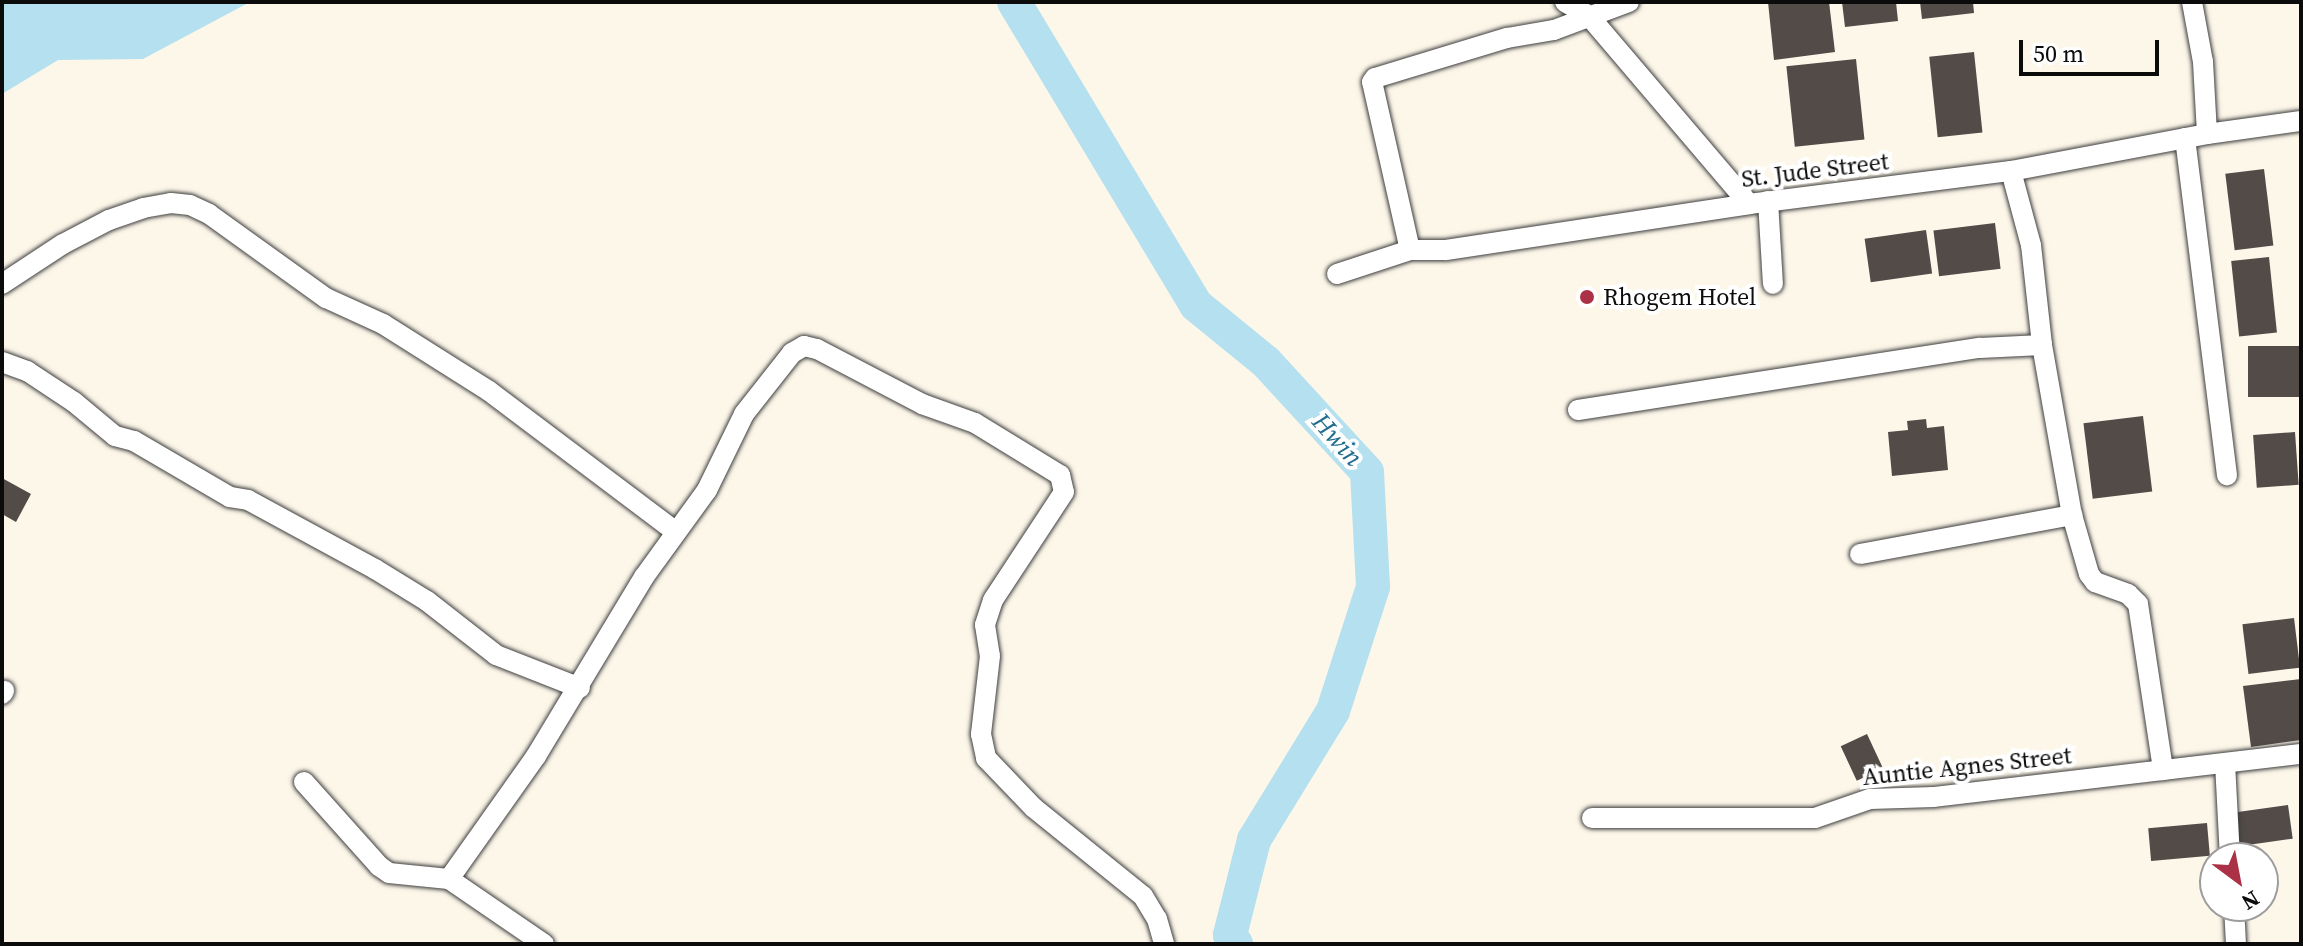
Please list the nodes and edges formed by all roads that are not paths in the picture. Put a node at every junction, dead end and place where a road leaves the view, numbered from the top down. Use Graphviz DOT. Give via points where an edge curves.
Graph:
graph roads {
  1 [pos="1565,2"];
  2 [pos="1629,2"];
  3 [pos="2192,2"];
  4 [pos="1589,16"];
  5 [pos="2301,121"];
  6 [pos="2207,134"];
  7 [pos="2185,138"];
  8 [pos="2011,171"];
  9 [pos="1758,202"];
  10 [pos="1410,250"];
  11 [pos="1337,274"];
  12 [pos="2,284"];
  13 [pos="1773,284"];
  14 [pos="2042,345"];
  15 [pos="2,362"];
  16 [pos="1578,410"];
  17 [pos="2227,475"];
  18 [pos="2072,515"];
  19 [pos="675,531"];
  20 [pos="1860,554"];
  21 [pos="580,688"];
  22 [pos="2301,754"];
  23 [pos="2225,763"];
  24 [pos="2163,770"];
  25 [pos="304,782"];
  26 [pos="1592,818"];
  27 [pos="2229,842"];
  28 [pos="449,879"];
  29 [pos="2235,922"];
  30 [pos="544,944"];
  31 [pos="1164,944"];
  32 [pos="2236,944"];
  1 -- 4 [label="street"];
  2 -- 4 [label="street"];
  3 -- 6 [label="street" via="2203,62"];
  4 -- 9 [label="street"];
  4 -- 10 [label="street" via="1375,78"];
  5 -- 6 [label="street, St. Jude Street"];
  6 -- 7 [label="street, St. Jude Street"];
  7 -- 8 [label="street, St. Jude Street"];
  7 -- 17 [label="street"];
  8 -- 9 [label="street, St. Jude Street"];
  8 -- 14 [label="street" via="2031,245"];
  9 -- 10 [label="street, St. Jude Street" via="1446,250"];
  9 -- 13 [label="street"];
  10 -- 11 [label="street, St. Jude Street"];
  12 -- 19 [label="street" via="109,220 143,208 190,205 326,298 383,324 489,391"];
  14 -- 16 [label="street" via="1980,348"];
  14 -- 18 [label="street"];
  15 -- 21 [label="street" via="27,371 115,436 134,441 230,497 248,500 375,569 427,601 496,655"];
  18 -- 20 [label="street"];
  18 -- 24 [label="street" via="2089,574 2138,604"];
  19 -- 21 [label="street"];
  19 -- 31 [label="street" via="707,490 744,414 792,353 804,346 922,404 975,423 1060,475 1064,492 993,600 985,625 990,656 983,746 1000,777 1143,896"];
  21 -- 28 [label="street"];
  22 -- 23 [label="street, Auntie Agnes Street"];
  23 -- 24 [label="street, Auntie Agnes Street"];
  23 -- 27 [label="street"];
  24 -- 26 [label="street, Auntie Agnes Street" via="1934,797 1870,799 1815,818"];
  25 -- 28 [label="street" via="389,873"];
  28 -- 30 [label="street"];
  29 -- 32 [label="street"];
}
